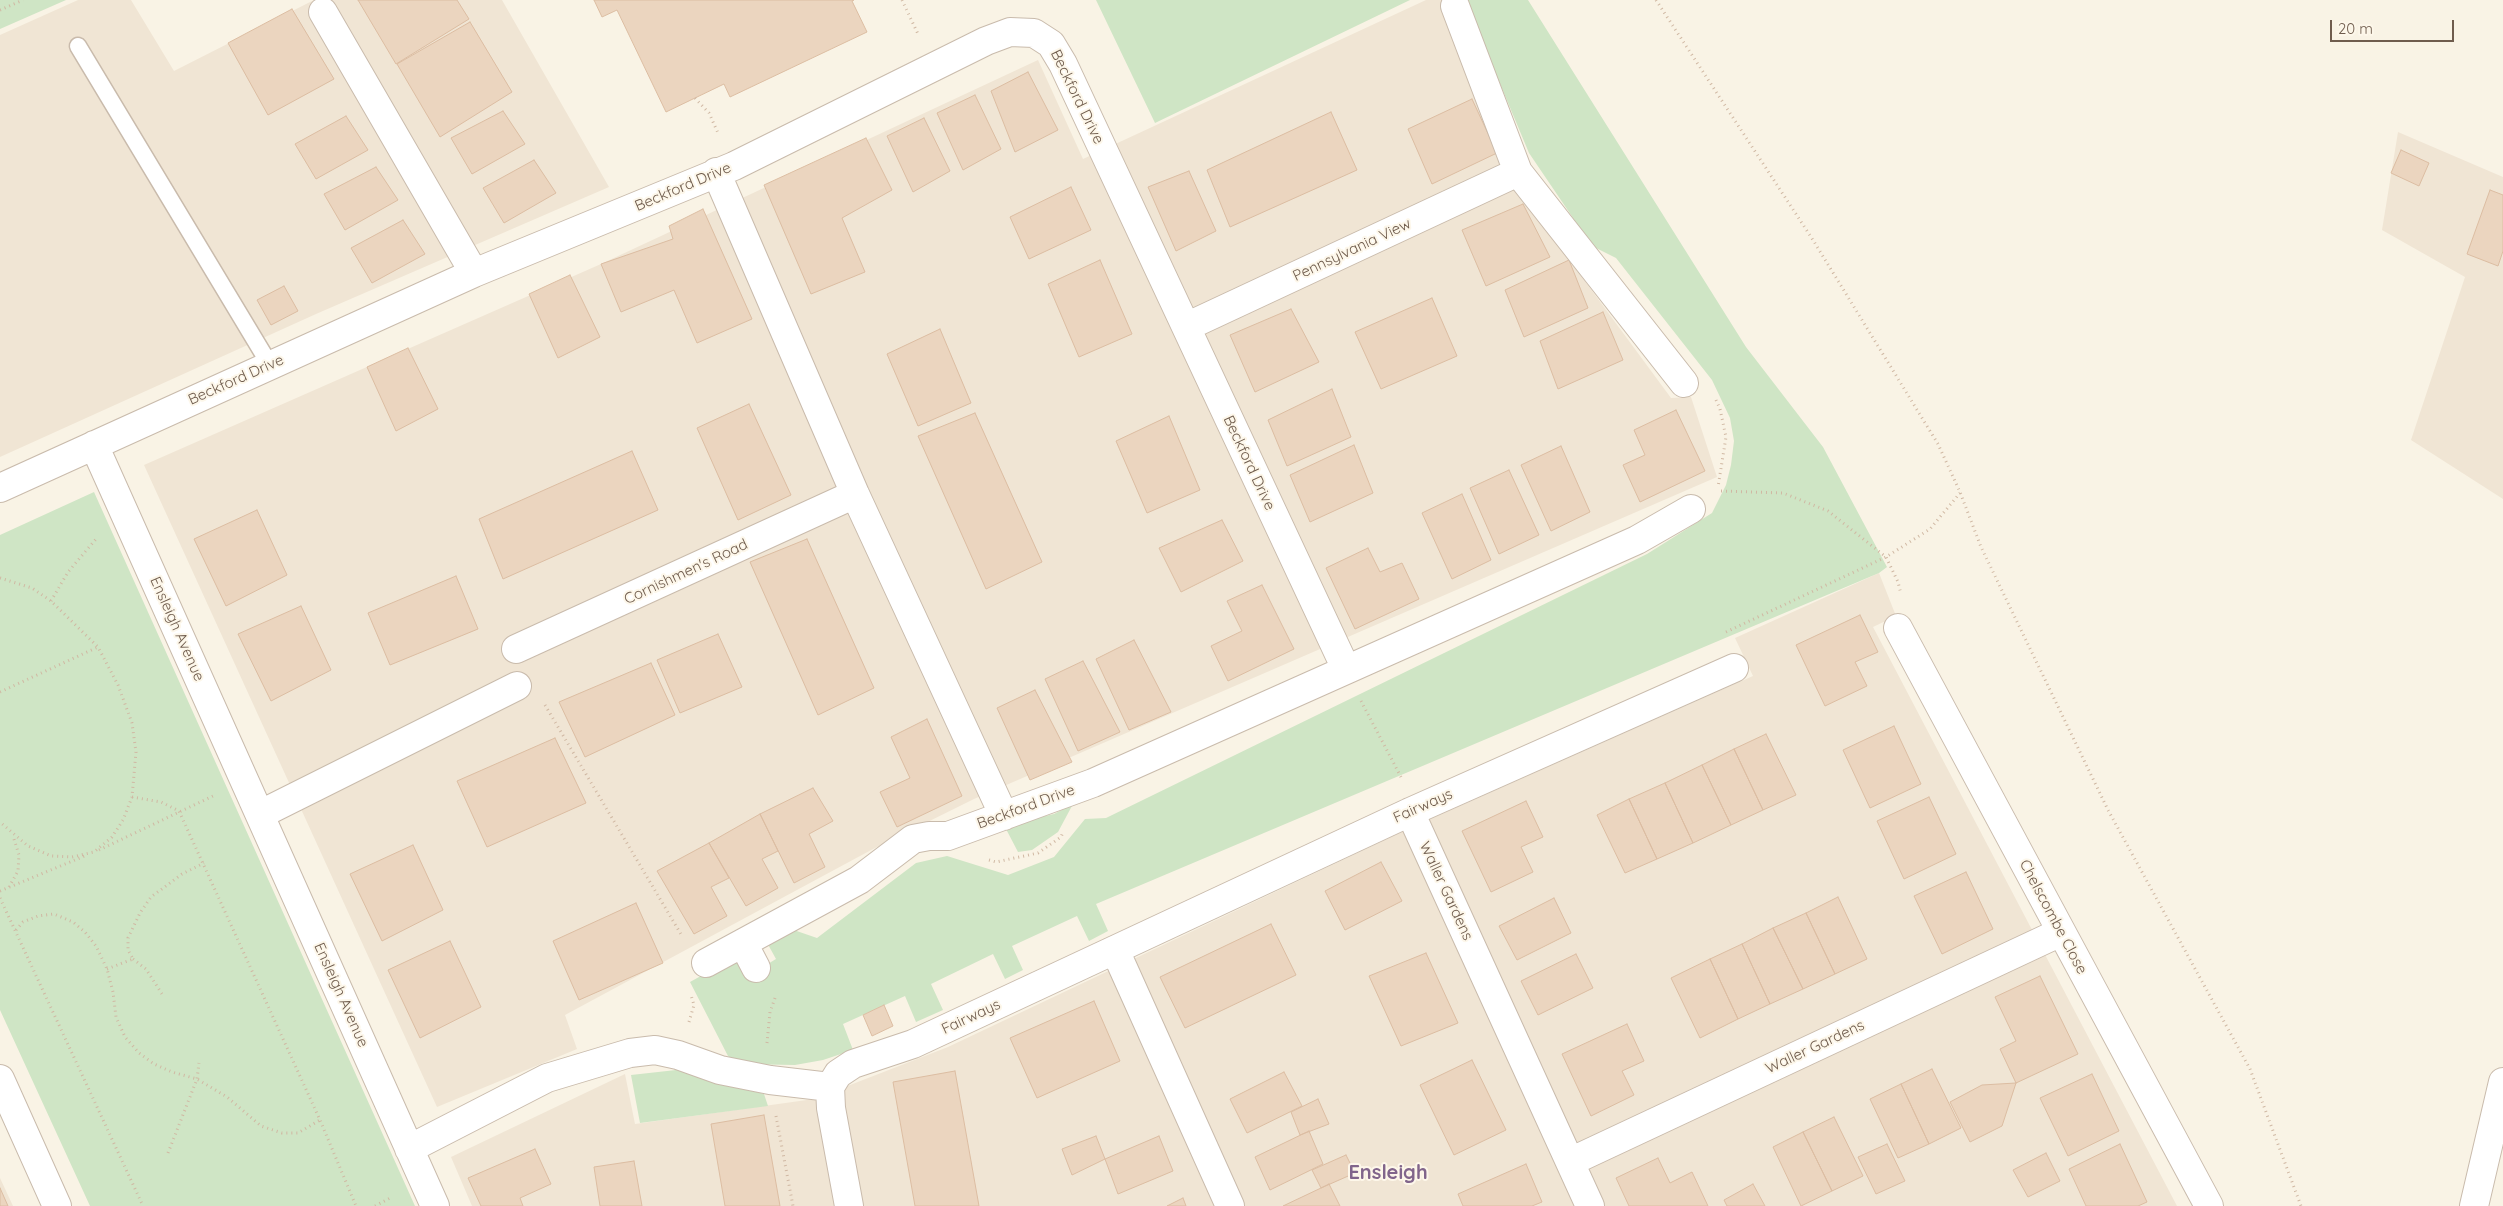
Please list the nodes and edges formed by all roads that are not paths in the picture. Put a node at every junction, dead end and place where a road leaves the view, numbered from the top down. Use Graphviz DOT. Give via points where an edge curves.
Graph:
graph roads {
  1 [pos="1455,6"];
  2 [pos="323,12"];
  3 [pos="78,46"];
  4 [pos="725,169"];
  5 [pos="1518,172"];
  6 [pos="474,273"];
  7 [pos="1186,327"];
  8 [pos="270,365"];
  9 [pos="1684,383"];
  10 [pos="94,444"];
  11 [pos="0,488"];
  12 [pos="855,494"];
  13 [pos="1691,509"];
  14 [pos="1904,638"];
  15 [pos="516,649"];
  16 [pos="1734,668"];
  17 [pos="1346,669"];
  18 [pos="518,686"];
  19 [pos="1410,812"];
  20 [pos="261,814"];
  21 [pos="1004,816"];
  22 [pos="2061,932"];
  23 [pos="743,943"];
  24 [pos="1115,950"];
  25 [pos="706,963"];
  26 [pos="756,968"];
  27 [pos="0,1079"];
  28 [pos="2503,1082"];
  29 [pos="830,1087"];
  30 [pos="409,1149"];
  31 [pos="1570,1162"];
  32 [pos="57,1206"];
  33 [pos="435,1206"];
  34 [pos="849,1206"];
  35 [pos="1230,1206"];
  36 [pos="1590,1206"];
  37 [pos="2209,1206"];
  38 [pos="2474,1206"];
  1 -- 5 [label="street"];
  2 -- 6 [label="street"];
  3 -- 8 [label="lane"];
  4 -- 6 [label="street, Beckford Drive"];
  4 -- 7 [label="street, Beckford Drive" via="986,41 1010,32 1034,33 1051,44 1063,64"];
  4 -- 12 [label="street"];
  5 -- 7 [label="street, Pennsylvania View"];
  5 -- 9 [label="street"];
  6 -- 8 [label="street, Beckford Drive"];
  7 -- 17 [label="street, Beckford Drive"];
  8 -- 10 [label="street, Beckford Drive"];
  10 -- 11 [label="street, Beckford Drive"];
  10 -- 20 [label="street, Ensleigh Avenue"];
  12 -- 15 [label="street, Cornishmen's Road"];
  12 -- 21 [label="street"];
  13 -- 17 [label="street, Beckford Drive" via="1637,540"];
  14 -- 22 [label="street, Chelscombe Close"];
  16 -- 19 [label="street, Fairways"];
  17 -- 21 [label="street, Beckford Drive" via="1093,783"];
  18 -- 20 [label="street"];
  19 -- 24 [label="street, Fairways"];
  19 -- 31 [label="street, Waller Gardens"];
  20 -- 30 [label="street, Ensleigh Avenue"];
  21 -- 23 [label="street, Beckford Drive" via="948,836 913,840 859,880"];
  22 -- 31 [label="street, Waller Gardens"];
  22 -- 37 [label="street, Chelscombe Close"];
  23 -- 25 [label="street, Beckford Drive"];
  23 -- 26 [label="street"];
  24 -- 29 [label="street, Fairways" via="913,1044 853,1064 838,1074"];
  24 -- 35 [label="street"];
  27 -- 32 [label="street"];
  28 -- 38 [label="street"];
  29 -- 30 [label="street" via="720,1070 655,1050 630,1053 547,1078"];
  29 -- 34 [label="street"];
  30 -- 33 [label="street, Ensleigh Avenue"];
  31 -- 36 [label="street, Waller Gardens"];
}
